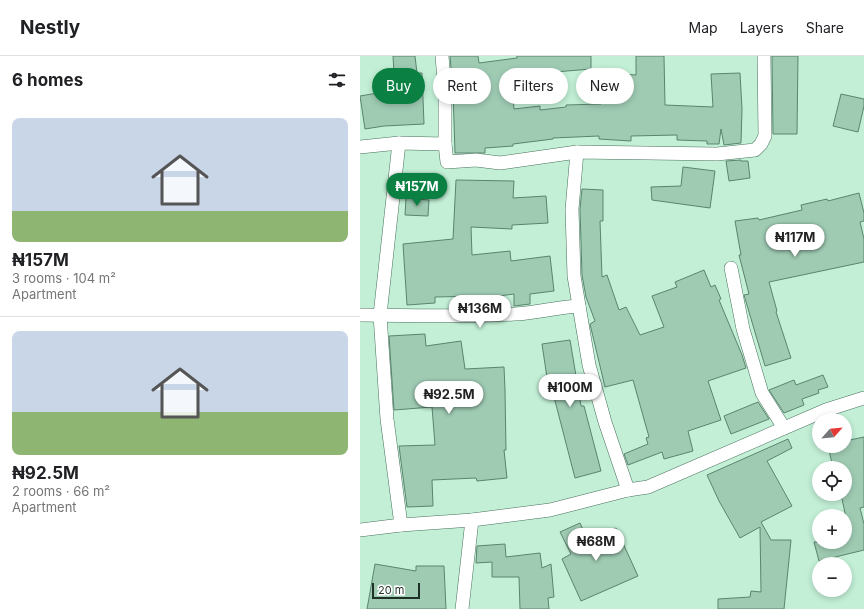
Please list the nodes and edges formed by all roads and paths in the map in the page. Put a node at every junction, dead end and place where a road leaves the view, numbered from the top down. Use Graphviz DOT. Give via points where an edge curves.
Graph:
graph roads {
  1 [pos="442,56"];
  2 [pos="764,56"];
  3 [pos="399,143"];
  4 [pos="445,144"];
  5 [pos="360,147"];
  6 [pos="577,152"];
  7 [pos="731,268"];
  8 [pos="579,306"];
  9 [pos="360,315"];
  10 [pos="380,316"];
  11 [pos="864,398"];
  12 [pos="784,428"];
  13 [pos="628,490"];
  14 [pos="472,520"];
  15 [pos="401,525"];
  16 [pos="360,530"];
  17 [pos="462,609"];
  1 -- 4 [label="street" via="446,92"];
  2 -- 6 [label="street" via="765,136 754,150 717,154"];
  3 -- 4 [label="street"];
  3 -- 5 [label="street"];
  3 -- 10 [label="street"];
  4 -- 6 [label="street" via="447,162 476,160 500,163"];
  6 -- 8 [label="street" via="572,210 574,276"];
  7 -- 12 [label="street" via="744,329 762,393"];
  8 -- 10 [label="street" via="518,314 464,317"];
  8 -- 13 [label="street" via="589,365"];
  9 -- 10 [label="street"];
  10 -- 15 [label="street" via="387,419"];
  11 -- 12 [label="street" via="826,410"];
  12 -- 13 [label="street" via="648,487"];
  13 -- 14 [label="street" via="550,510"];
  14 -- 15 [label="street"];
  14 -- 17 [label="street"];
  15 -- 16 [label="street"];
}
